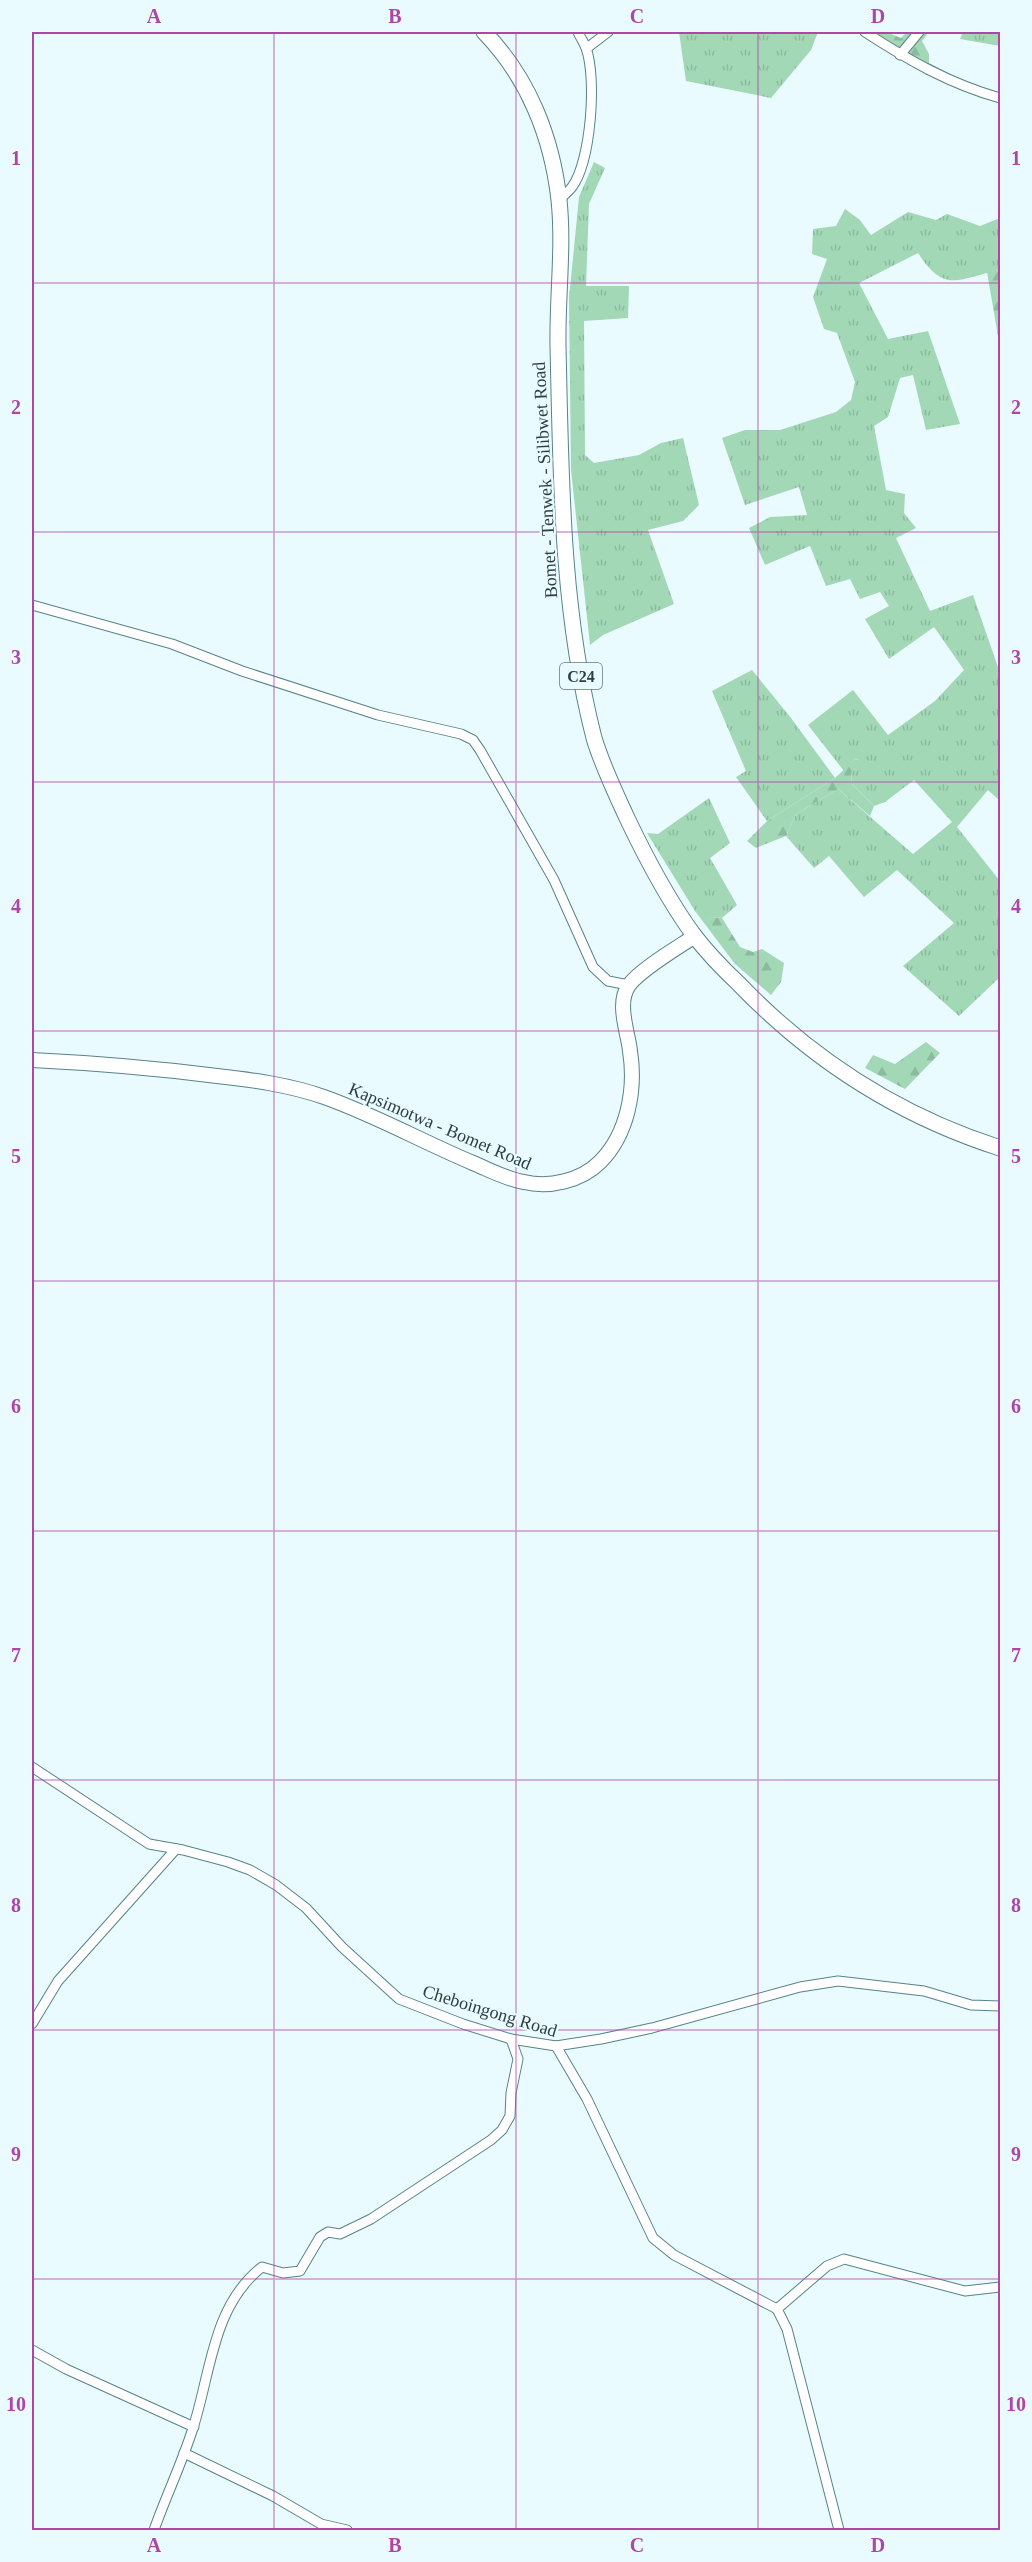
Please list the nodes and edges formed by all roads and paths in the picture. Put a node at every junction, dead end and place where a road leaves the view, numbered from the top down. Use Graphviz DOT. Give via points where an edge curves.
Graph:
graph roads {
  1 [pos="484,32"];
  2 [pos="578,32"];
  3 [pos="608,32"];
  4 [pos="865,32"];
  5 [pos="919,32"];
  6 [pos="586,48"];
  7 [pos="900,55"];
  8 [pos="1000,98"];
  9 [pos="559,200"];
  10 [pos="32,605"];
  11 [pos="695,936"];
  12 [pos="629,985"];
  13 [pos="32,1060"];
  14 [pos="1000,1148"];
  15 [pos="32,1767"];
  16 [pos="176,1849"];
  17 [pos="1000,2006"];
  18 [pos="32,2024"];
  19 [pos="512,2039"];
  20 [pos="556,2046"];
  21 [pos="1000,2287"];
  22 [pos="777,2309"];
  23 [pos="32,2350"];
  24 [pos="194,2427"];
  25 [pos="184,2453"];
  26 [pos="154,2530"];
  27 [pos="347,2530"];
  28 [pos="839,2530"];
  1 -- 9 [label="main road, Bomet - Tenwek - Silibwet Road / C24" via="514,68 532,100 548,146"];
  2 -- 6 [label="street"];
  3 -- 6 [label="street"];
  4 -- 7 [label="street"];
  5 -- 7 [label="street"];
  6 -- 9 [label="street" via="592,112 584,160 573,187"];
  7 -- 8 [label="street" via="942,78"];
  9 -- 11 [label="main road, Bomet - Tenwek - Silibwet Road / C24" via="557,312 562,501 579,668 595,741 611,784 644,855"];
  10 -- 12 [label="street" via="172,644 378,715 468,736 480,750 554,880 593,967 608,981"];
  11 -- 12 [label="street"];
  11 -- 14 [label="main road, Bomet - Tenwek - Silibwet Road / C24" via="766,1012 843,1072 907,1111"];
  12 -- 13 [label="street, Kapsimotwa - Bomet Road" via="624,1010 632,1088 618,1136 590,1170 544,1185 505,1177 370,1115 302,1090 190,1072"];
  15 -- 16 [label="street, Cheboingong Road" via="137,1838"];
  16 -- 18 [label="street" via="58,1981"];
  16 -- 19 [label="street, Cheboingong Road" via="228,1862 276,1885 306,1908 399,1999"];
  17 -- 20 [label="street" via="971,2005 924,1991 821,1983 652,2028"];
  19 -- 20 [label="street, Cheboingong Road"];
  19 -- 24 [label="street" via="518,2059 510,2116 497,2135 371,2219 340,2234 327,2232 300,2271 283,2273 262,2267 252,2276 234,2300 213,2345"];
  20 -- 22 [label="street, Cheboingong Road" via="587,2099 653,2238 674,2255"];
  21 -- 22 [label="street" via="964,2291 844,2259 826,2266"];
  22 -- 28 [label="street" via="787,2329"];
  23 -- 24 [label="street"];
  24 -- 25 [label="street"];
  25 -- 26 [label="street"];
  25 -- 27 [label="street" via="321,2524"];
}
